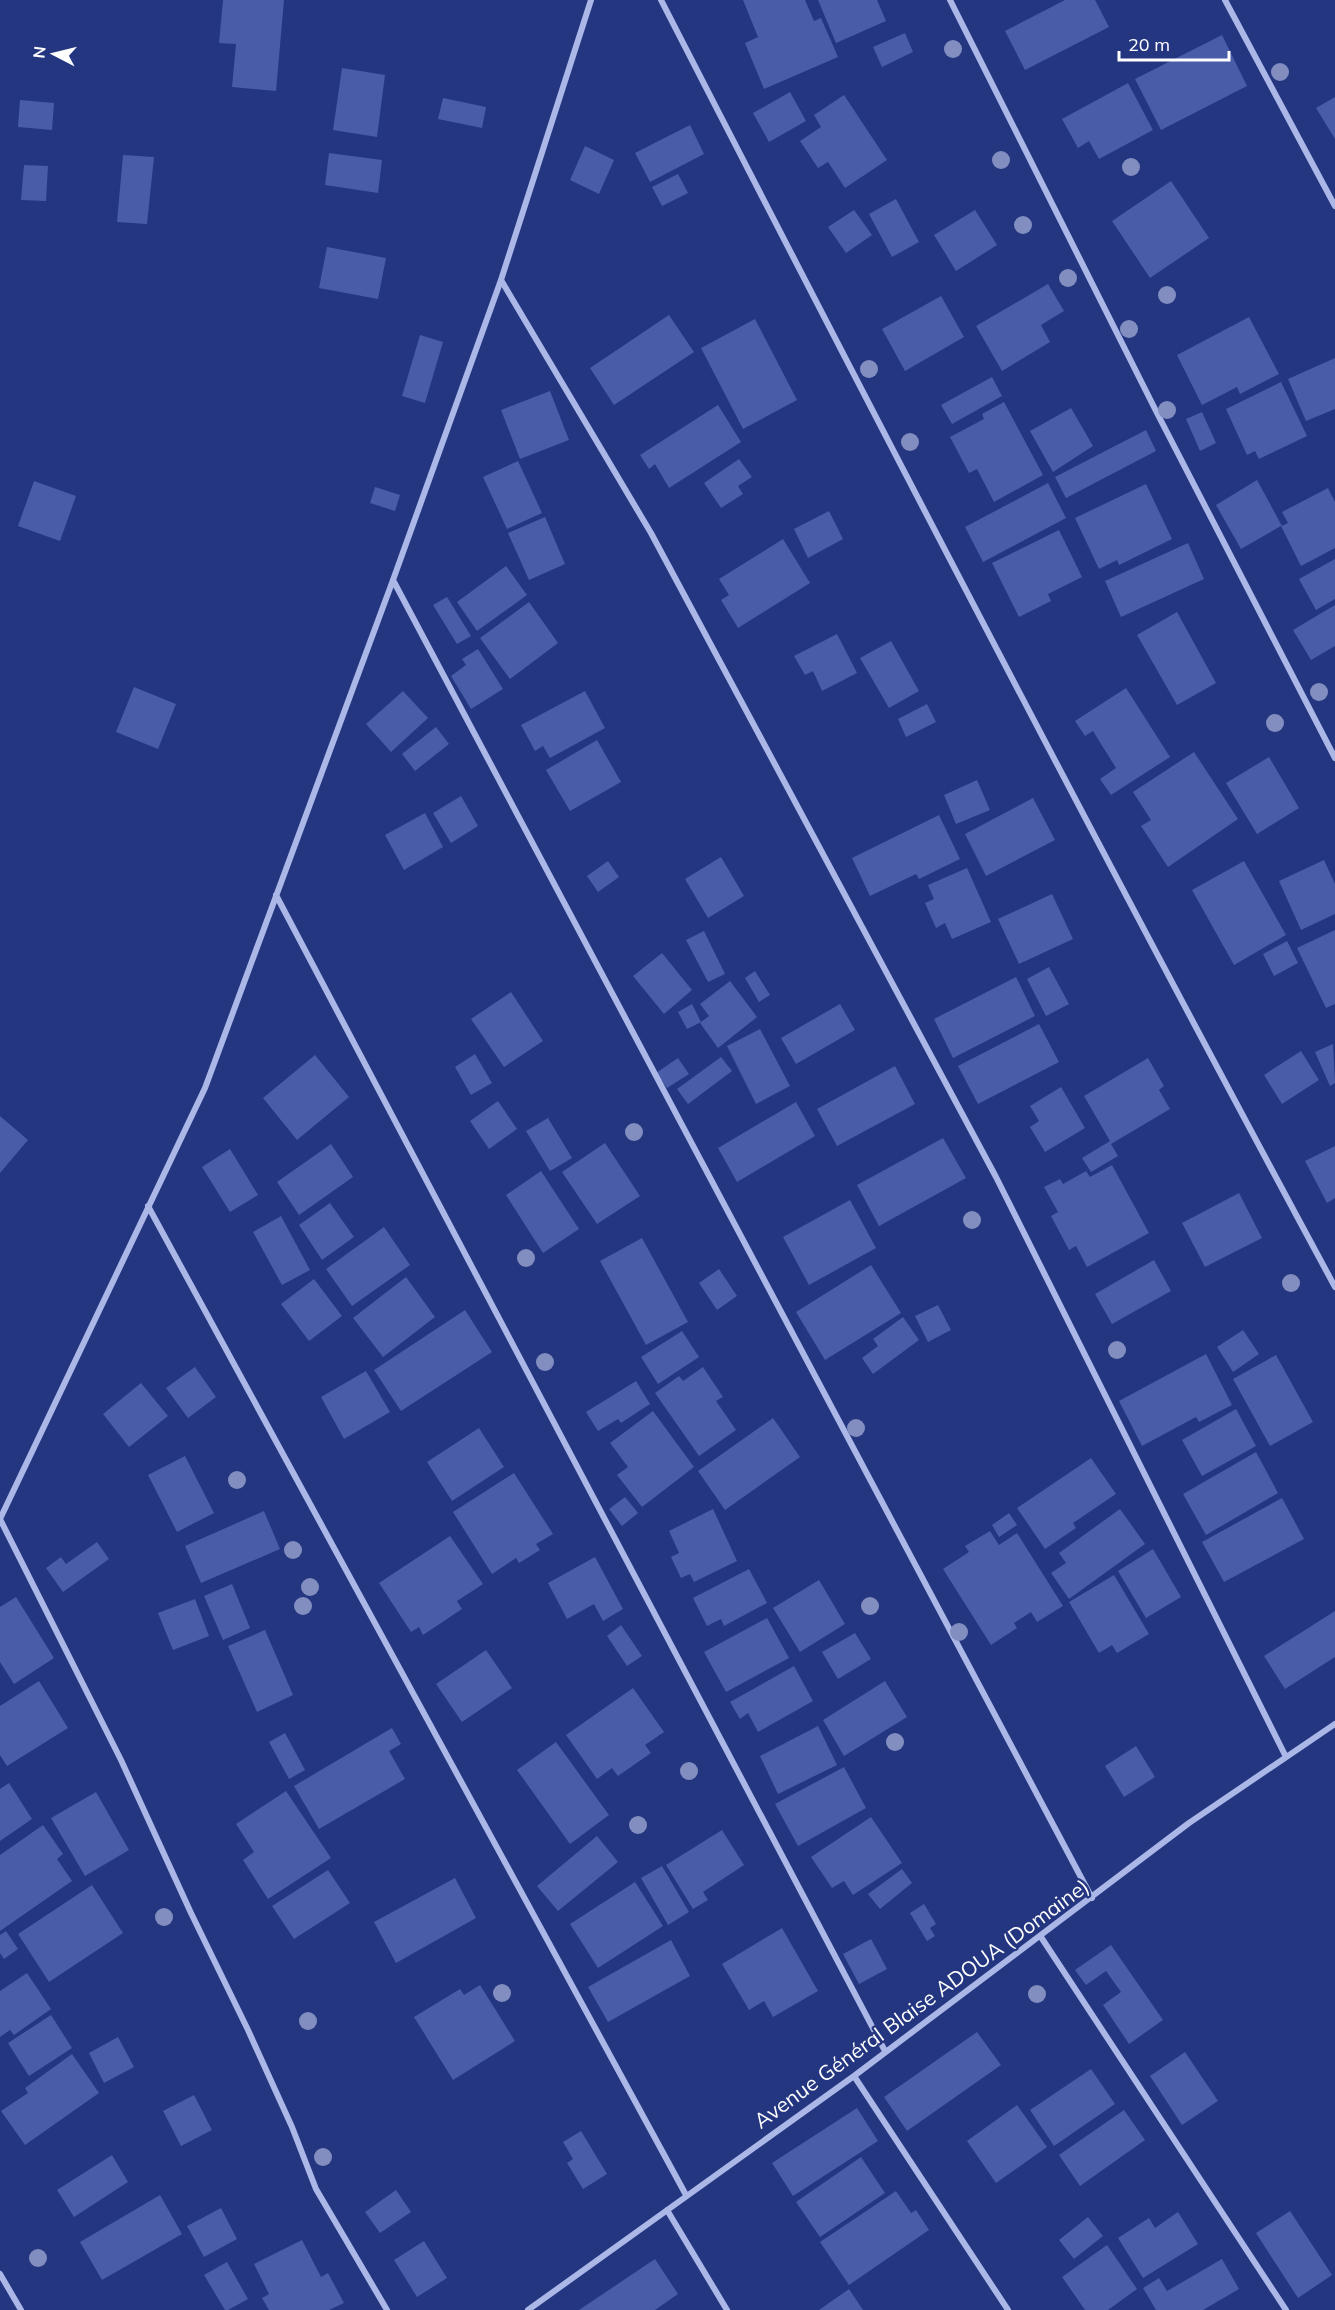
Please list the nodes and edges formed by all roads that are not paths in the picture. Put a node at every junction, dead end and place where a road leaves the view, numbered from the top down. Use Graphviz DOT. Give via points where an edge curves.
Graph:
graph roads {
  1 [pos="591,0"];
  2 [pos="661,0"];
  3 [pos="950,0"];
  4 [pos="1225,0"];
  5 [pos="1335,206"];
  6 [pos="501,280"];
  7 [pos="393,580"];
  8 [pos="1335,758"];
  9 [pos="276,895"];
  10 [pos="148,1206"];
  11 [pos="1335,1287"];
  12 [pos="0,1519"];
  13 [pos="1335,1724"];
  14 [pos="1286,1757"];
  15 [pos="1092,1898"];
  16 [pos="1041,1937"];
  17 [pos="885,2051"];
  18 [pos="854,2076"];
  19 [pos="686,2195"];
  20 [pos="667,2210"];
  21 [pos="0,2274"];
  22 [pos="21,2310"];
  23 [pos="387,2310"];
  24 [pos="528,2310"];
  25 [pos="727,2310"];
  26 [pos="1008,2310"];
  27 [pos="1286,2310"];
  1 -- 6 [label="street"];
  2 -- 11 [label="street"];
  3 -- 8 [label="street"];
  4 -- 5 [label="street"];
  6 -- 7 [label="street"];
  6 -- 14 [label="street" via="651,533 990,1166"];
  7 -- 9 [label="street"];
  7 -- 15 [label="street"];
  9 -- 10 [label="street" via="205,1088"];
  9 -- 17 [label="street"];
  10 -- 12 [label="street"];
  10 -- 19 [label="street"];
  12 -- 23 [label="street" via="121,1760 248,2030 316,2189"];
  13 -- 14 [label="street, Avenue Général Blaise ADOUA (Domaine)"];
  14 -- 15 [label="street, Avenue Général Blaise ADOUA (Domaine)" via="1189,1823"];
  15 -- 16 [label="street, Avenue Général Blaise ADOUA (Domaine)"];
  16 -- 17 [label="street, Avenue Général Blaise ADOUA (Domaine)"];
  16 -- 27 [label="street"];
  17 -- 18 [label="street, Avenue Général Blaise ADOUA (Domaine)"];
  18 -- 19 [label="street, Avenue Général Blaise ADOUA (Domaine)"];
  18 -- 26 [label="street"];
  19 -- 20 [label="street, Avenue Général Blaise ADOUA (Domaine)"];
  20 -- 24 [label="street, Avenue Général Blaise ADOUA (Domaine)"];
  20 -- 25 [label="street"];
  21 -- 22 [label="street"];
}
